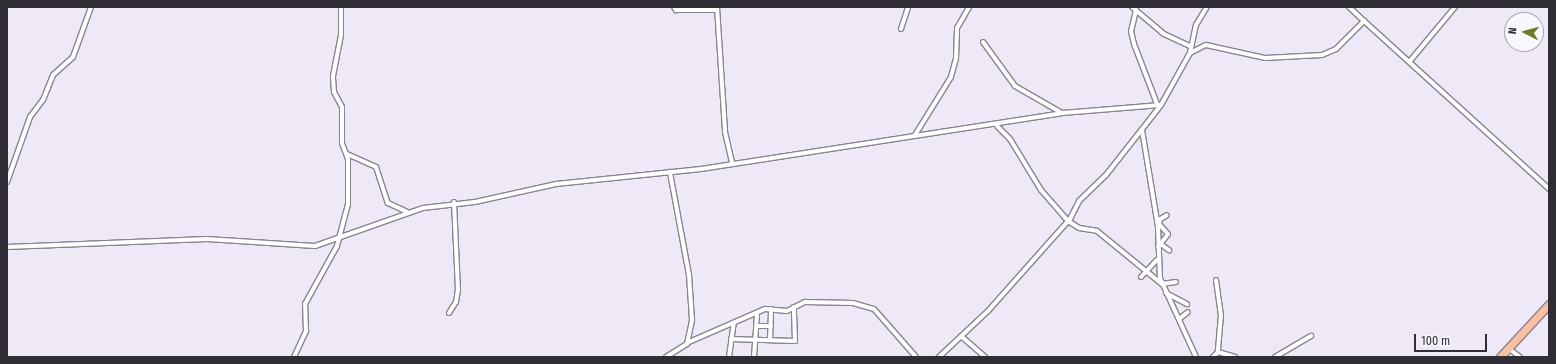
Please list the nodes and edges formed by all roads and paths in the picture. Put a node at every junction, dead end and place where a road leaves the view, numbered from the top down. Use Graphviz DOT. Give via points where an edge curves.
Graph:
graph roads {
  1 [pos="91,7"];
  2 [pos="340,7"];
  3 [pos="674,7"];
  4 [pos="908,7"];
  5 [pos="970,7"];
  6 [pos="1207,7"];
  7 [pos="1349,7"];
  8 [pos="1455,7"];
  9 [pos="1134,8"];
  10 [pos="717,9"];
  11 [pos="1364,21"];
  12 [pos="902,30"];
  13 [pos="983,42"];
  14 [pos="1190,46"];
  15 [pos="1190,53"];
  16 [pos="1410,61"];
  17 [pos="1159,104"];
  18 [pos="1062,113"];
  19 [pos="997,126"];
  20 [pos="1142,130"];
  21 [pos="915,135"];
  22 [pos="347,154"];
  23 [pos="732,163"];
  24 [pos="670,172"];
  25 [pos="7,182"];
  26 [pos="1549,189"];
  27 [pos="454,202"];
  28 [pos="407,212"];
  29 [pos="1167,215"];
  30 [pos="1159,220"];
  31 [pos="1068,221"];
  32 [pos="339,236"];
  33 [pos="1160,246"];
  34 [pos="7,247"];
  35 [pos="1169,250"];
  36 [pos="1157,260"];
  37 [pos="1147,271"];
  38 [pos="1141,277"];
  39 [pos="1216,280"];
  40 [pos="1176,282"];
  41 [pos="1162,284"];
  42 [pos="1166,293"];
  43 [pos="1187,304"];
  44 [pos="1549,304"];
  45 [pos="794,307"];
  46 [pos="771,309"];
  47 [pos="1188,312"];
  48 [pos="448,313"];
  49 [pos="757,315"];
  50 [pos="1179,320"];
  51 [pos="734,323"];
  52 [pos="758,326"];
  53 [pos="771,326"];
  54 [pos="960,336"];
  55 [pos="1311,336"];
  56 [pos="731,339"];
  57 [pos="757,339"];
  58 [pos="770,340"];
  59 [pos="689,342"];
  60 [pos="1508,348"];
  61 [pos="1218,352"];
  62 [pos="294,357"];
  63 [pos="666,357"];
  64 [pos="730,357"];
  65 [pos="754,357"];
  66 [pos="916,357"];
  67 [pos="939,357"];
  68 [pos="985,357"];
  69 [pos="1196,357"];
  70 [pos="1213,357"];
  71 [pos="1235,357"];
  72 [pos="1275,357"];
  73 [pos="1500,357"];
  74 [pos="1520,357"];
  1 -- 25 [label="street" via="73,57 53,75 43,100 30,118"];
  2 -- 22 [label="street" via="333,81 342,107 341,140"];
  3 -- 10 [label="street" via="676,10"];
  4 -- 12 [label="street"];
  5 -- 21 [label="street" via="957,28 956,58 950,77"];
  6 -- 14 [label="street"];
  7 -- 11 [label="street"];
  8 -- 16 [label="street"];
  9 -- 14 [label="street" via="1164,34"];
  9 -- 17 [label="street" via="1134,44"];
  10 -- 23 [label="street" via="725,132"];
  11 -- 15 [label="street" via="1326,54 1266,58 1206,45"];
  11 -- 16 [label="street"];
  13 -- 18 [label="street" via="1015,86"];
  14 -- 15 [label="street"];
  15 -- 17 [label="street"];
  16 -- 26 [label="street"];
  17 -- 18 [label="street"];
  17 -- 20 [label="street"];
  18 -- 19 [label="street"];
  19 -- 21 [label="street"];
  19 -- 31 [label="street" via="1010,139 1041,190"];
  20 -- 30 [label="street"];
  20 -- 31 [label="street" via="1106,175 1079,201"];
  21 -- 23 [label="street"];
  22 -- 28 [label="street" via="372,163 388,202"];
  22 -- 32 [label="street" via="349,201"];
  23 -- 24 [label="street"];
  24 -- 27 [label="street" via="556,184 522,193"];
  24 -- 59 [label="street" via="689,275 692,320"];
  27 -- 28 [label="street"];
  27 -- 48 [label="street" via="458,290 456,302"];
  28 -- 32 [label="street"];
  29 -- 30 [label="street"];
  30 -- 33 [label="street"];
  30 -- 33 [label="street" via="1159,224 1168,234"];
  31 -- 37 [label="street" via="1079,228 1097,231 1111,246"];
  31 -- 54 [label="street"];
  32 -- 34 [label="street" via="307,246 207,239"];
  32 -- 62 [label="street" via="324,273 305,304 306,330"];
  33 -- 35 [label="street"];
  33 -- 36 [label="street"];
  36 -- 37 [label="street"];
  36 -- 41 [label="street"];
  37 -- 38 [label="street"];
  37 -- 41 [label="street"];
  39 -- 61 [label="street" via="1221,315"];
  40 -- 41 [label="street"];
  41 -- 42 [label="street"];
  42 -- 43 [label="street"];
  42 -- 50 [label="street"];
  44 -- 60 [label="highway"];
  45 -- 46 [label="street" via="788,311"];
  45 -- 58 [label="street" via="796,340"];
  45 -- 66 [label="street" via="821,301 870,306"];
  46 -- 49 [label="street"];
  46 -- 53 [label="street"];
  47 -- 50 [label="street"];
  49 -- 51 [label="street"];
  49 -- 52 [label="street"];
  50 -- 69 [label="street"];
  51 -- 56 [label="street"];
  51 -- 59 [label="street"];
  52 -- 53 [label="street"];
  52 -- 57 [label="street"];
  53 -- 58 [label="street"];
  54 -- 67 [label="street"];
  54 -- 68 [label="street"];
  55 -- 72 [label="street"];
  56 -- 57 [label="street"];
  56 -- 64 [label="street"];
  57 -- 58 [label="street"];
  57 -- 65 [label="street"];
  59 -- 63 [label="street"];
  60 -- 73 [label="highway"];
  60 -- 74 [label="street"];
  61 -- 70 [label="street"];
  61 -- 71 [label="street"];
}
